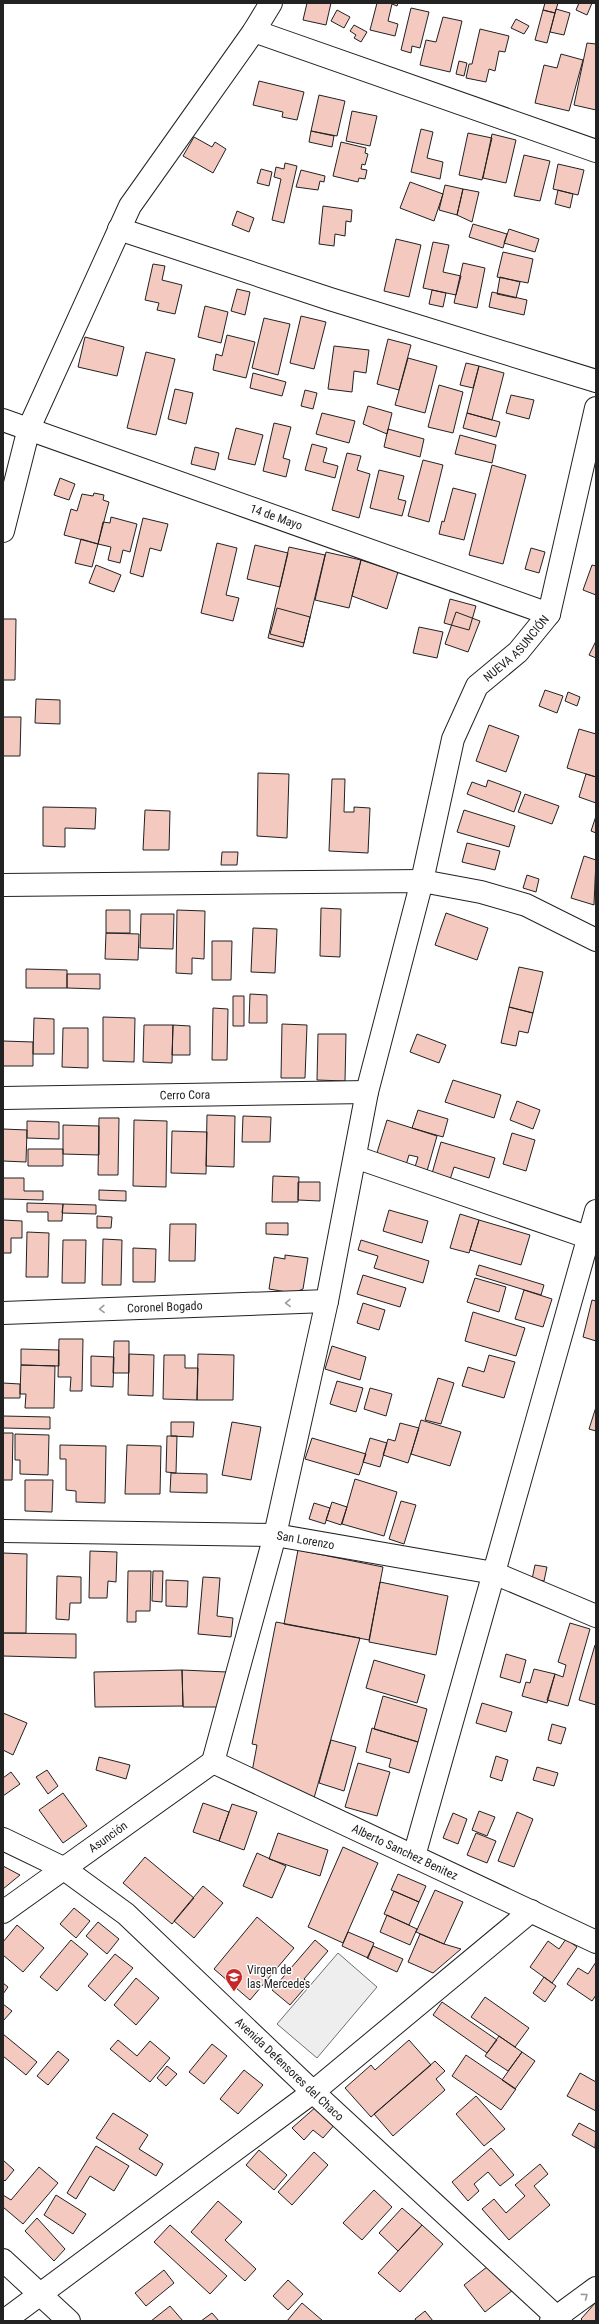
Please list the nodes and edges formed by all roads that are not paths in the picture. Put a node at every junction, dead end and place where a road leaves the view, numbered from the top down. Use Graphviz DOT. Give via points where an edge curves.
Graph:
graph roads {
  1 [pos="271,3"];
  2 [pos="254,31"];
  3 [pos="596,151"];
  4 [pos="120,229"];
  5 [pos="596,381"];
  6 [pos="596,408"];
  7 [pos="3,420"];
  8 [pos="29,428"];
  9 [pos="3,531"];
  10 [pos="549,614"];
  11 [pos="422,881"];
  12 [pos="3,885"];
  13 [pos="596,940"];
  14 [pos="367,1092"];
  15 [pos="3,1098"];
  16 [pos="354,1157"];
  17 [pos="596,1211"];
  18 [pos="592,1238"];
  19 [pos="326,1301"];
  20 [pos="3,1313"];
  21 [pos="3,1531"];
  22 [pos="275,1535"];
  23 [pos="494,1573"];
  24 [pos="596,1616"];
  25 [pos="214,1762"];
  26 [pos="3,1839"];
  27 [pos="414,1856"];
  28 [pos="63,1868"];
  29 [pos="532,1911"];
  30 [pos="3,1912"];
  31 [pos="596,1942"];
  32 [pos="313,2092"];
  33 [pos="3,2260"];
  34 [pos="596,2288"];
  35 [pos="41,2293"];
  36 [pos="556,2320"];
  37 [pos="4,2321"];
  38 [pos="69,2321"];
  1 -- 2 [label="street"];
  2 -- 3 [label="street"];
  2 -- 4 [label="street" via="130,206"];
  4 -- 5 [label="street" via="330,299"];
  4 -- 8 [label="street"];
  6 -- 10 [label="street, NUEVA ASUNCIÓN"];
  7 -- 8 [label="street, 14 de Mayo"];
  8 -- 9 [label="street"];
  8 -- 10 [label="street, 14 de Mayo"];
  10 -- 11 [label="street, NUEVA ASUNCIÓN" via="518,652 477,686 453,739"];
  11 -- 12 [label="street"];
  11 -- 13 [label="street" via="482,892 526,905"];
  11 -- 14 [label="street, NUEVA ASUNCIÓN"];
  14 -- 15 [label="street, Cerro Cora"];
  14 -- 16 [label="street, NUEVA ASUNCIÓN"];
  16 -- 18 [label="street"];
  16 -- 19 [label="street, NUEVA ASUNCIÓN"];
  17 -- 18 [label="street"];
  18 -- 23 [label="street"];
  19 -- 20 [label="street, Coronel Bogado, one-way"];
  19 -- 22 [label="street, NUEVA ASUNCIÓN"];
  21 -- 22 [label="street, San Lorenzo"];
  22 -- 23 [label="street, San Lorenzo"];
  22 -- 25 [label="street, NUEVA ASUNCIÓN"];
  23 -- 24 [label="street, San Lorenzo"];
  23 -- 27 [label="street"];
  25 -- 27 [label="street, Alberto Sanchez Benitez"];
  25 -- 28 [label="street, Asunción"];
  26 -- 28 [label="street, Avenida Defensores del Chaco"];
  27 -- 29 [label="street, Alberto Sanchez Benitez"];
  28 -- 30 [label="street, Asunción"];
  28 -- 32 [label="street, Avenida Defensores del Chaco" via="126,1914"];
  29 -- 31 [label="street, Alberto Sanchez Benitez"];
  29 -- 32 [label="street"];
  32 -- 35 [label="street"];
  32 -- 36 [label="street, Avenida Defensores del Chaco"];
  33 -- 35 [label="street"];
  36 -- 34 [label="street, one-way"];
  35 -- 37 [label="street"];
  35 -- 38 [label="street"];
}
